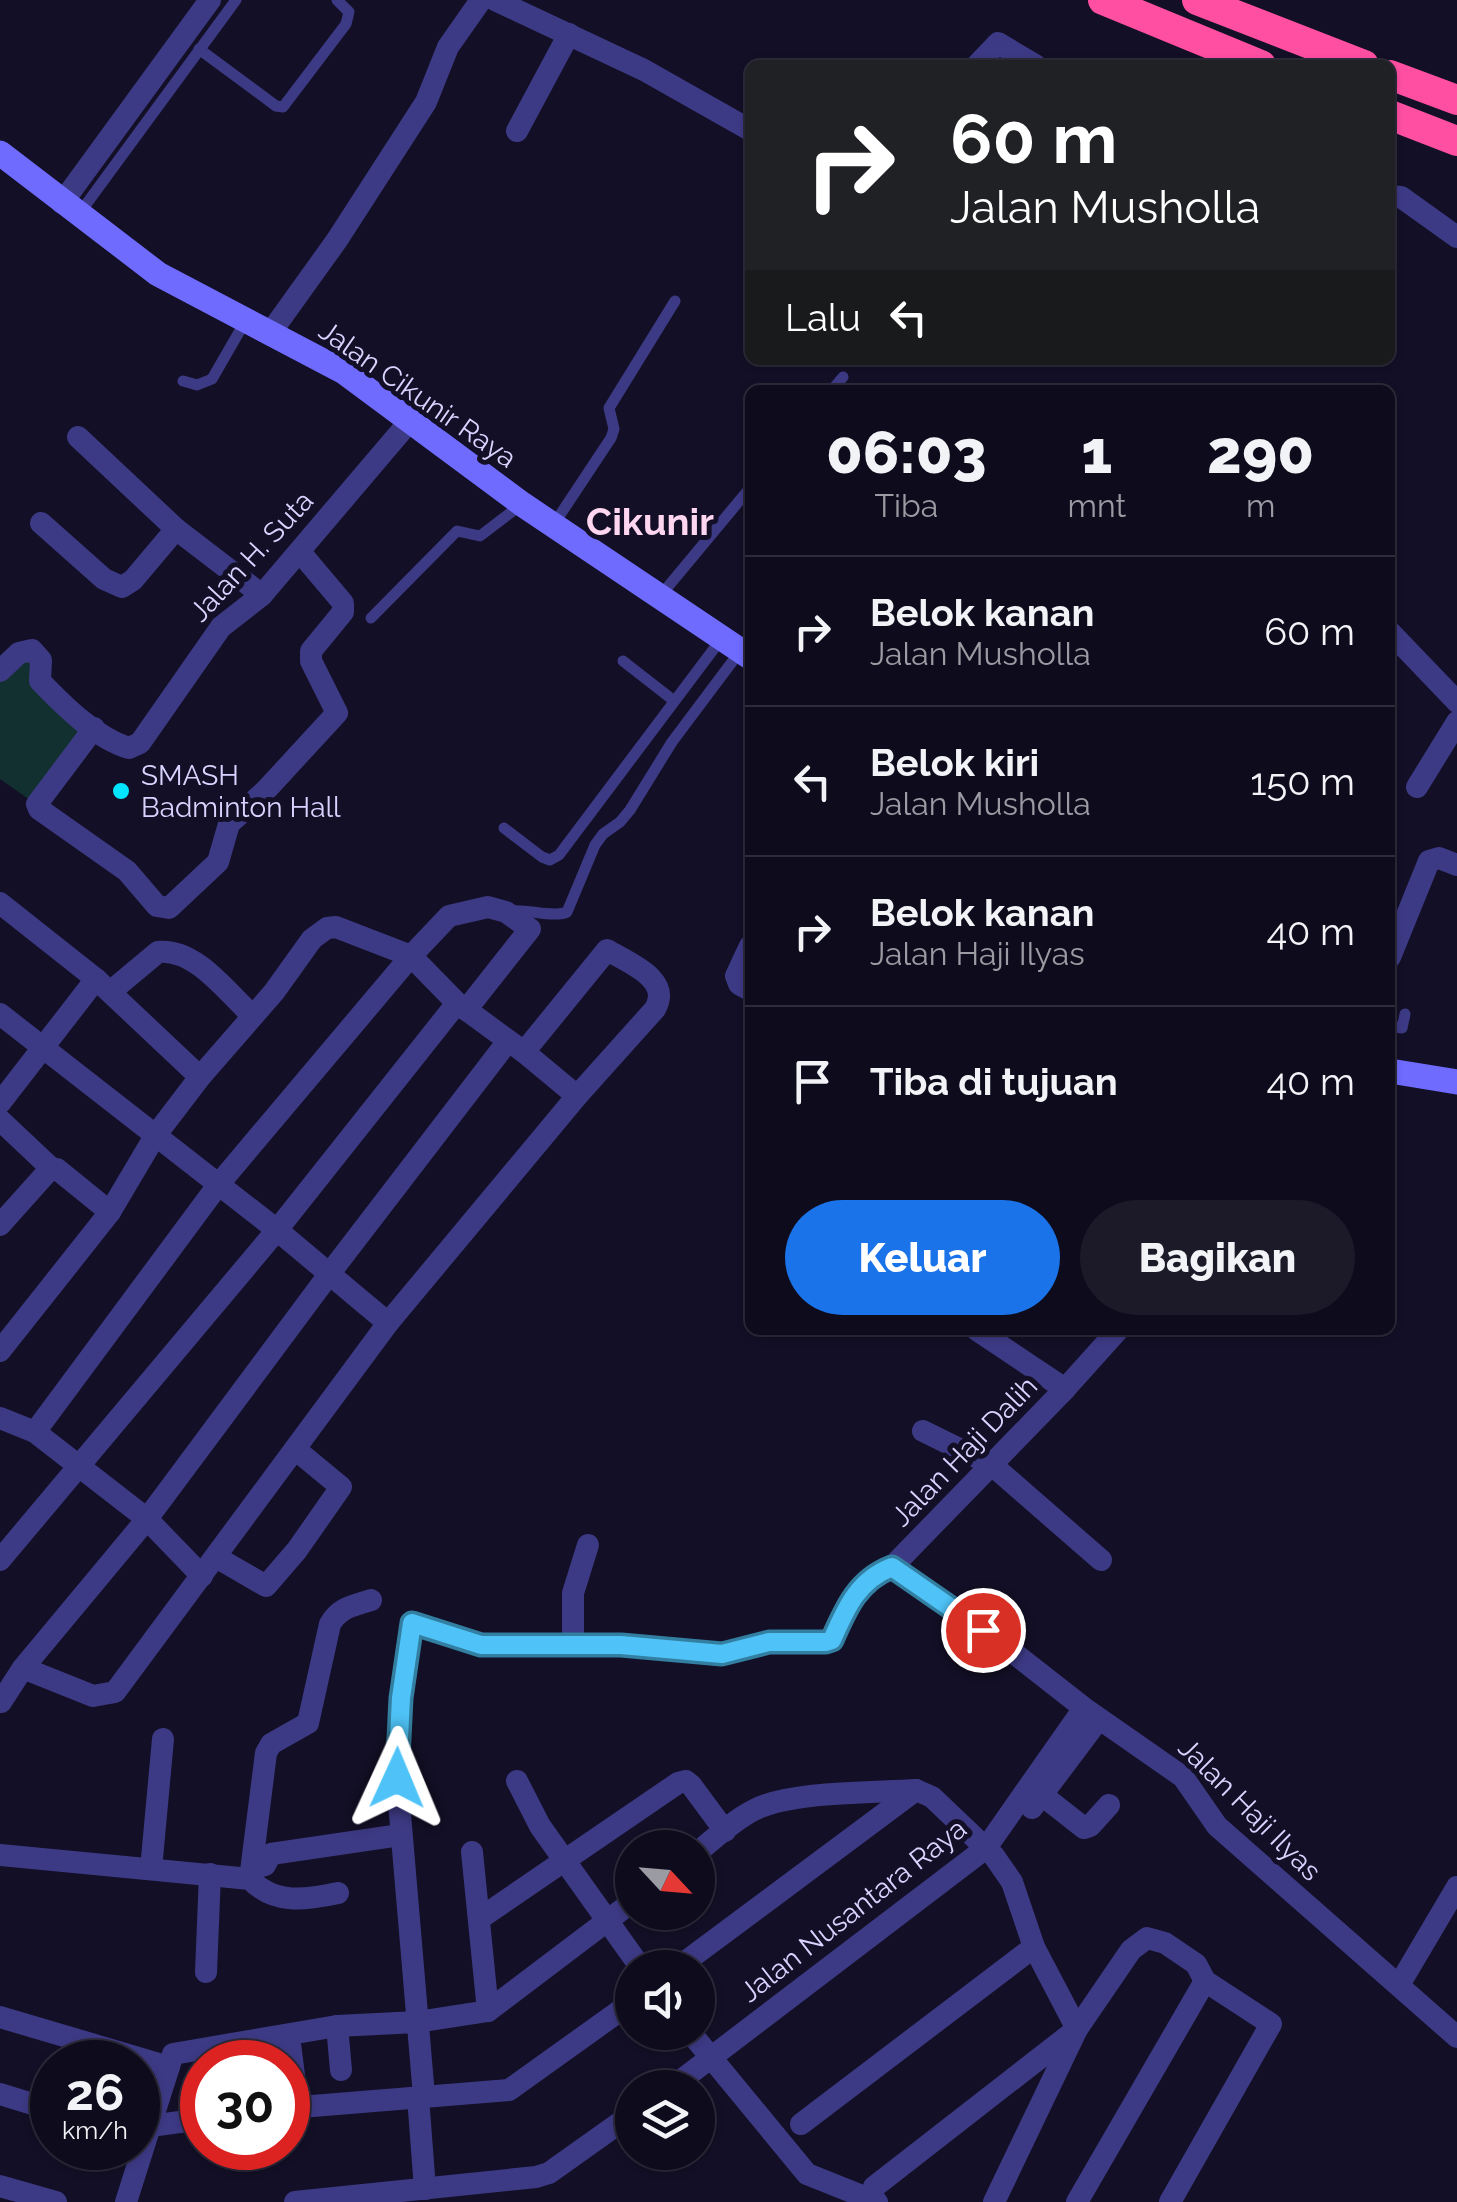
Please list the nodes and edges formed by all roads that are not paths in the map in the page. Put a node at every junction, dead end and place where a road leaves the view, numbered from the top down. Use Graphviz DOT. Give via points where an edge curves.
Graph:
graph roads {
  1 [pos="210,0"];
  2 [pos="236,0"];
  3 [pos="337,0"];
  4 [pos="481,0"];
  5 [pos="495,0"];
  6 [pos="1104,0"];
  7 [pos="1196,0"];
  8 [pos="570,34"];
  9 [pos="199,49"];
  10 [pos="982,60"];
  11 [pos="1026,60"];
  12 [pos="1249,60"];
  13 [pos="1351,60"];
  14 [pos="1395,77"];
  15 [pos="1457,100"];
  16 [pos="1395,117"];
  17 [pos="745,127"];
  18 [pos="517,131"];
  19 [pos="1457,141"];
  20 [pos="0,154"];
  21 [pos="1395,196"];
  22 [pos="70,209"];
  23 [pos="1457,237"];
  24 [pos="675,300"];
  25 [pos="246,320"];
  26 [pos="271,332"];
  27 [pos="843,377"];
  28 [pos="183,381"];
  29 [pos="836,385"];
  30 [pos="410,422"];
  31 [pos="78,437"];
  32 [pos="745,494"];
  33 [pos="522,504"];
  34 [pos="42,522"];
  35 [pos="554,524"];
  36 [pos="176,529"];
  37 [pos="300,552"];
  38 [pos="262,594"];
  39 [pos="661,595"];
  40 [pos="370,618"];
  41 [pos="1395,639"];
  42 [pos="738,648"];
  43 [pos="622,661"];
  44 [pos="0,672"];
  45 [pos="674,700"];
  46 [pos="1457,702"];
  47 [pos="1457,722"];
  48 [pos="94,728"];
  49 [pos="1417,786"];
  50 [pos="504,828"];
  51 [pos="1457,865"];
  52 [pos="0,903"];
  53 [pos="506,912"];
  54 [pos="1395,940"];
  55 [pos="410,956"];
  56 [pos="745,957"];
  57 [pos="103,985"];
  58 [pos="745,987"];
  59 [pos="462,1006"];
  60 [pos="0,1014"];
  61 [pos="1404,1014"];
  62 [pos="253,1016"];
  63 [pos="1395,1027"];
  64 [pos="44,1046"];
  65 [pos="516,1046"];
  66 [pos="1395,1072"];
  67 [pos="200,1077"];
  68 [pos="1457,1082"];
  69 [pos="577,1096"];
  70 [pos="0,1103"];
  71 [pos="0,1120"];
  72 [pos="155,1136"];
  73 [pos="50,1168"];
  74 [pos="218,1185"];
  75 [pos="110,1212"];
  76 [pos="0,1225"];
  77 [pos="277,1230"];
  78 [pos="330,1273"];
  79 [pos="388,1323"];
  80 [pos="985,1335"];
  81 [pos="1114,1335"];
  82 [pos="0,1350"];
  83 [pos="1065,1389"];
  84 [pos="0,1418"];
  85 [pos="924,1431"];
  86 [pos="35,1432"];
  87 [pos="296,1449"];
  88 [pos="992,1465"];
  89 [pos="77,1466"];
  90 [pos="146,1520"];
  91 [pos="588,1545"];
  92 [pos="0,1560"];
  93 [pos="1100,1560"];
  94 [pos="209,1567"];
  95 [pos="892,1567"];
  96 [pos="371,1600"];
  97 [pos="574,1645"];
  98 [pos="23,1668"];
  99 [pos="1,1702"];
  100 [pos="1092,1714"];
  101 [pos="163,1739"];
  102 [pos="517,1781"];
  103 [pos="916,1790"];
  104 [pos="1042,1795"];
  105 [pos="1109,1805"];
  106 [pos="725,1831"];
  107 [pos="400,1835"];
  108 [pos="715,1839"];
  109 [pos="472,1852"];
  110 [pos="990,1852"];
  111 [pos="0,1855"];
  112 [pos="565,1863"];
  113 [pos="152,1870"];
  114 [pos="252,1873"];
  115 [pos="210,1874"];
  116 [pos="1457,1888"];
  117 [pos="338,1893"];
  118 [pos="615,1915"];
  119 [pos="479,1920"];
  120 [pos="607,1921"];
  121 [pos="1034,1948"];
  122 [pos="628,1950"];
  123 [pos="702,1950"];
  124 [pos="206,1972"];
  125 [pos="1205,1982"];
  126 [pos="1400,1985"];
  127 [pos="488,2011"];
  128 [pos="615,2014"];
  129 [pos="0,2017"];
  130 [pos="418,2022"];
  131 [pos="337,2026"];
  132 [pos="1077,2029"];
  133 [pos="288,2036"];
  134 [pos="1457,2036"];
  135 [pos="288,2040"];
  136 [pos="705,2050"];
  137 [pos="715,2063"];
  138 [pos="168,2067"];
  139 [pos="341,2070"];
  140 [pos="703,2070"];
  141 [pos="708,2070"];
  142 [pos="160,2090"];
  143 [pos="0,2094"];
  144 [pos="421,2096"];
  145 [pos="30,2103"];
  146 [pos="310,2106"];
  147 [pos="801,2124"];
  148 [pos="615,2130"];
  149 [pos="615,2136"];
  150 [pos="597,2146"];
  151 [pos="135,2170"];
  152 [pos="0,2186"];
  153 [pos="876,2194"];
  154 [pos="423,2196"];
  155 [pos="26,2198"];
  156 [pos="326,2201"];
  157 [pos="56,2202"];
  158 [pos="126,2202"];
  159 [pos="295,2202"];
  160 [pos="994,2202"];
  161 [pos="1077,2202"];
  162 [pos="1170,2202"];
  1 -- 22 [label="street"];
  2 -- 9 [label="lane"];
  3 -- 9 [label="lane" via="347,9 346,24 283,106"];
  4 -- 26 [label="street" via="448,47 418,116"];
  5 -- 8 [label="street"];
  6 -- 12 [label="highway"];
  7 -- 13 [label="highway"];
  8 -- 17 [label="street"];
  8 -- 18 [label="street"];
  9 -- 22 [label="lane"];
  10 -- 11 [label="street" via="998,43"];
  14 -- 15 [label="highway"];
  16 -- 19 [label="highway"];
  20 -- 22 [label="street, Jalan Cikunir Raya"];
  21 -- 23 [label="street"];
  22 -- 25 [label="street, Jalan Cikunir Raya" via="158,274"];
  24 -- 35 [label="lane" via="609,408 612,438"];
  25 -- 26 [label="street, Jalan Cikunir Raya"];
  25 -- 28 [label="lane" via="212,379"];
  26 -- 30 [label="street, Jalan Cikunir Raya" via="344,372"];
  27 -- 29 [label="lane"];
  30 -- 33 [label="street, Jalan Cikunir Raya"];
  30 -- 37 [label="street, Jalan H. Suta"];
  31 -- 36 [label="street"];
  32 -- 39 [label="lane"];
  33 -- 35 [label="street, Jalan Cikunir Raya"];
  33 -- 40 [label="lane" via="480,536 456,532"];
  34 -- 36 [label="street" via="104,579 122,587"];
  35 -- 39 [label="street, Jalan Cikunir Raya"];
  36 -- 38 [label="street"];
  37 -- 38 [label="street, Jalan H. Suta"];
  37 -- 48 [label="street" via="343,603 343,612 310,652 337,713 229,824 218,862 169,908 158,906 126,871 37,804"];
  38 -- 48 [label="street, Jalan H. Suta" via="220,627 140,744 123,746"];
  39 -- 42 [label="street, Jalan Cikunir Raya"];
  41 -- 46 [label="street"];
  42 -- 45 [label="lane"];
  42 -- 53 [label="lane" via="620,822 595,845 568,912"];
  43 -- 45 [label="lane"];
  44 -- 48 [label="street" via="32,650 41,660 40,682"];
  45 -- 50 [label="lane" via="559,855 542,857"];
  47 -- 49 [label="street"];
  51 -- 54 [label="street" via="1429,861"];
  52 -- 57 [label="street"];
  53 -- 55 [label="street" via="455,912"];
  53 -- 59 [label="street" via="530,929"];
  55 -- 59 [label="street"];
  55 -- 62 [label="street" via="328,928 312,939"];
  55 -- 74 [label="street"];
  56 -- 58 [label="street" via="736,976"];
  57 -- 62 [label="street" via="158,952 179,953"];
  57 -- 64 [label="street"];
  57 -- 67 [label="street"];
  59 -- 65 [label="street"];
  59 -- 77 [label="street"];
  60 -- 64 [label="street"];
  61 -- 63 [label="lane" via="1402,1028"];
  62 -- 67 [label="street"];
  64 -- 70 [label="street"];
  64 -- 72 [label="street"];
  65 -- 69 [label="street"];
  65 -- 69 [label="street" via="608,950 652,979 661,996 655,1009"];
  65 -- 78 [label="street"];
  66 -- 68 [label="street"];
  67 -- 72 [label="street"];
  69 -- 79 [label="street"];
  71 -- 73 [label="street"];
  72 -- 74 [label="street"];
  72 -- 75 [label="street"];
  73 -- 75 [label="street"];
  73 -- 76 [label="street"];
  74 -- 77 [label="street"];
  74 -- 86 [label="street"];
  75 -- 82 [label="street"];
  77 -- 78 [label="street"];
  77 -- 89 [label="street"];
  78 -- 79 [label="street"];
  78 -- 90 [label="street"];
  79 -- 87 [label="street"];
  80 -- 83 [label="street"];
  81 -- 83 [label="street, Jalan Haji Dalih"];
  83 -- 88 [label="street, Jalan Haji Dalih"];
  84 -- 86 [label="street"];
  85 -- 88 [label="street"];
  86 -- 89 [label="street"];
  87 -- 94 [label="street"];
  87 -- 94 [label="street" via="341,1487 297,1550 266,1586"];
  88 -- 93 [label="street"];
  88 -- 95 [label="street, Jalan Haji Dalih"];
  89 -- 90 [label="street"];
  89 -- 92 [label="street"];
  90 -- 94 [label="street"];
  90 -- 98 [label="street"];
  91 -- 97 [label="street" via="574,1593"];
  94 -- 98 [label="street" via="115,1692 86,1694"];
  95 -- 97 [label="street, Jalan Haji Dalih" via="860,1588 829,1642 769,1642 722,1654"];
  95 -- 100 [label="street, Jalan Haji Ilyas"];
  96 -- 114 [label="street" via="336,1615 308,1723 266,1753"];
  97 -- 107 [label="street" via="481,1645 412,1623 397,1746"];
  98 -- 99 [label="street"];
  100 -- 104 [label="street, Jalan Nusantara Raya"];
  100 -- 110 [label="street, Jalan Nusantara Raya"];
  100 -- 126 [label="street, Jalan Haji Ilyas" via="1183,1777 1217,1826"];
  101 -- 113 [label="street"];
  102 -- 112 [label="street"];
  103 -- 106 [label="street" via="804,1798 753,1810"];
  103 -- 110 [label="street"];
  103 -- 123 [label="street"];
  104 -- 105 [label="street" via="1084,1828"];
  104 -- 110 [label="street, Jalan Nusantara Raya"];
  106 -- 108 [label="street"];
  106 -- 112 [label="street" via="686,1781"];
  107 -- 114 [label="street" via="271,1854"];
  107 -- 130 [label="street"];
  109 -- 119 [label="street"];
  110 -- 121 [label="street" via="1012,1882"];
  110 -- 137 [label="street, Jalan Nusantara Raya"];
  111 -- 113 [label="street"];
  112 -- 119 [label="street"];
  112 -- 120 [label="street"];
  113 -- 115 [label="street"];
  114 -- 115 [label="street"];
  114 -- 117 [label="street" via="260,1889 284,1898"];
  115 -- 124 [label="street"];
  116 -- 126 [label="street"];
  118 -- 120 [label="street"];
  119 -- 127 [label="street"];
  120 -- 122 [label="street"];
  120 -- 127 [label="street"];
  121 -- 132 [label="street"];
  121 -- 147 [label="street"];
  125 -- 132 [label="street" via="1196,1964 1166,1942 1147,1938 1122,1962"];
  125 -- 161 [label="street"];
  125 -- 162 [label="street" via="1271,2024"];
  126 -- 134 [label="street, Jalan Haji Ilyas"];
  127 -- 130 [label="street"];
  128 -- 144 [label="street" via="509,2090"];
  129 -- 138 [label="street"];
  130 -- 131 [label="street"];
  130 -- 144 [label="street"];
  131 -- 133 [label="street"];
  131 -- 139 [label="street"];
  132 -- 153 [label="street"];
  132 -- 160 [label="street"];
  133 -- 135 [label="street"];
  133 -- 138 [label="street" via="173,2054"];
  136 -- 137 [label="street"];
  137 -- 140 [label="street, Jalan Nusantara Raya"];
  137 -- 141 [label="street, Jalan Nusantara Raya"];
  137 -- 153 [label="street" via="807,2174"];
  138 -- 142 [label="street"];
  143 -- 145 [label="street"];
  144 -- 146 [label="street"];
  144 -- 154 [label="street"];
  148 -- 150 [label="street"];
  149 -- 150 [label="street"];
  150 -- 154 [label="street" via="536,2177"];
  151 -- 158 [label="street"];
  152 -- 155 [label="street"];
  154 -- 156 [label="street"];
  155 -- 157 [label="street"];
  156 -- 159 [label="street"];
}
